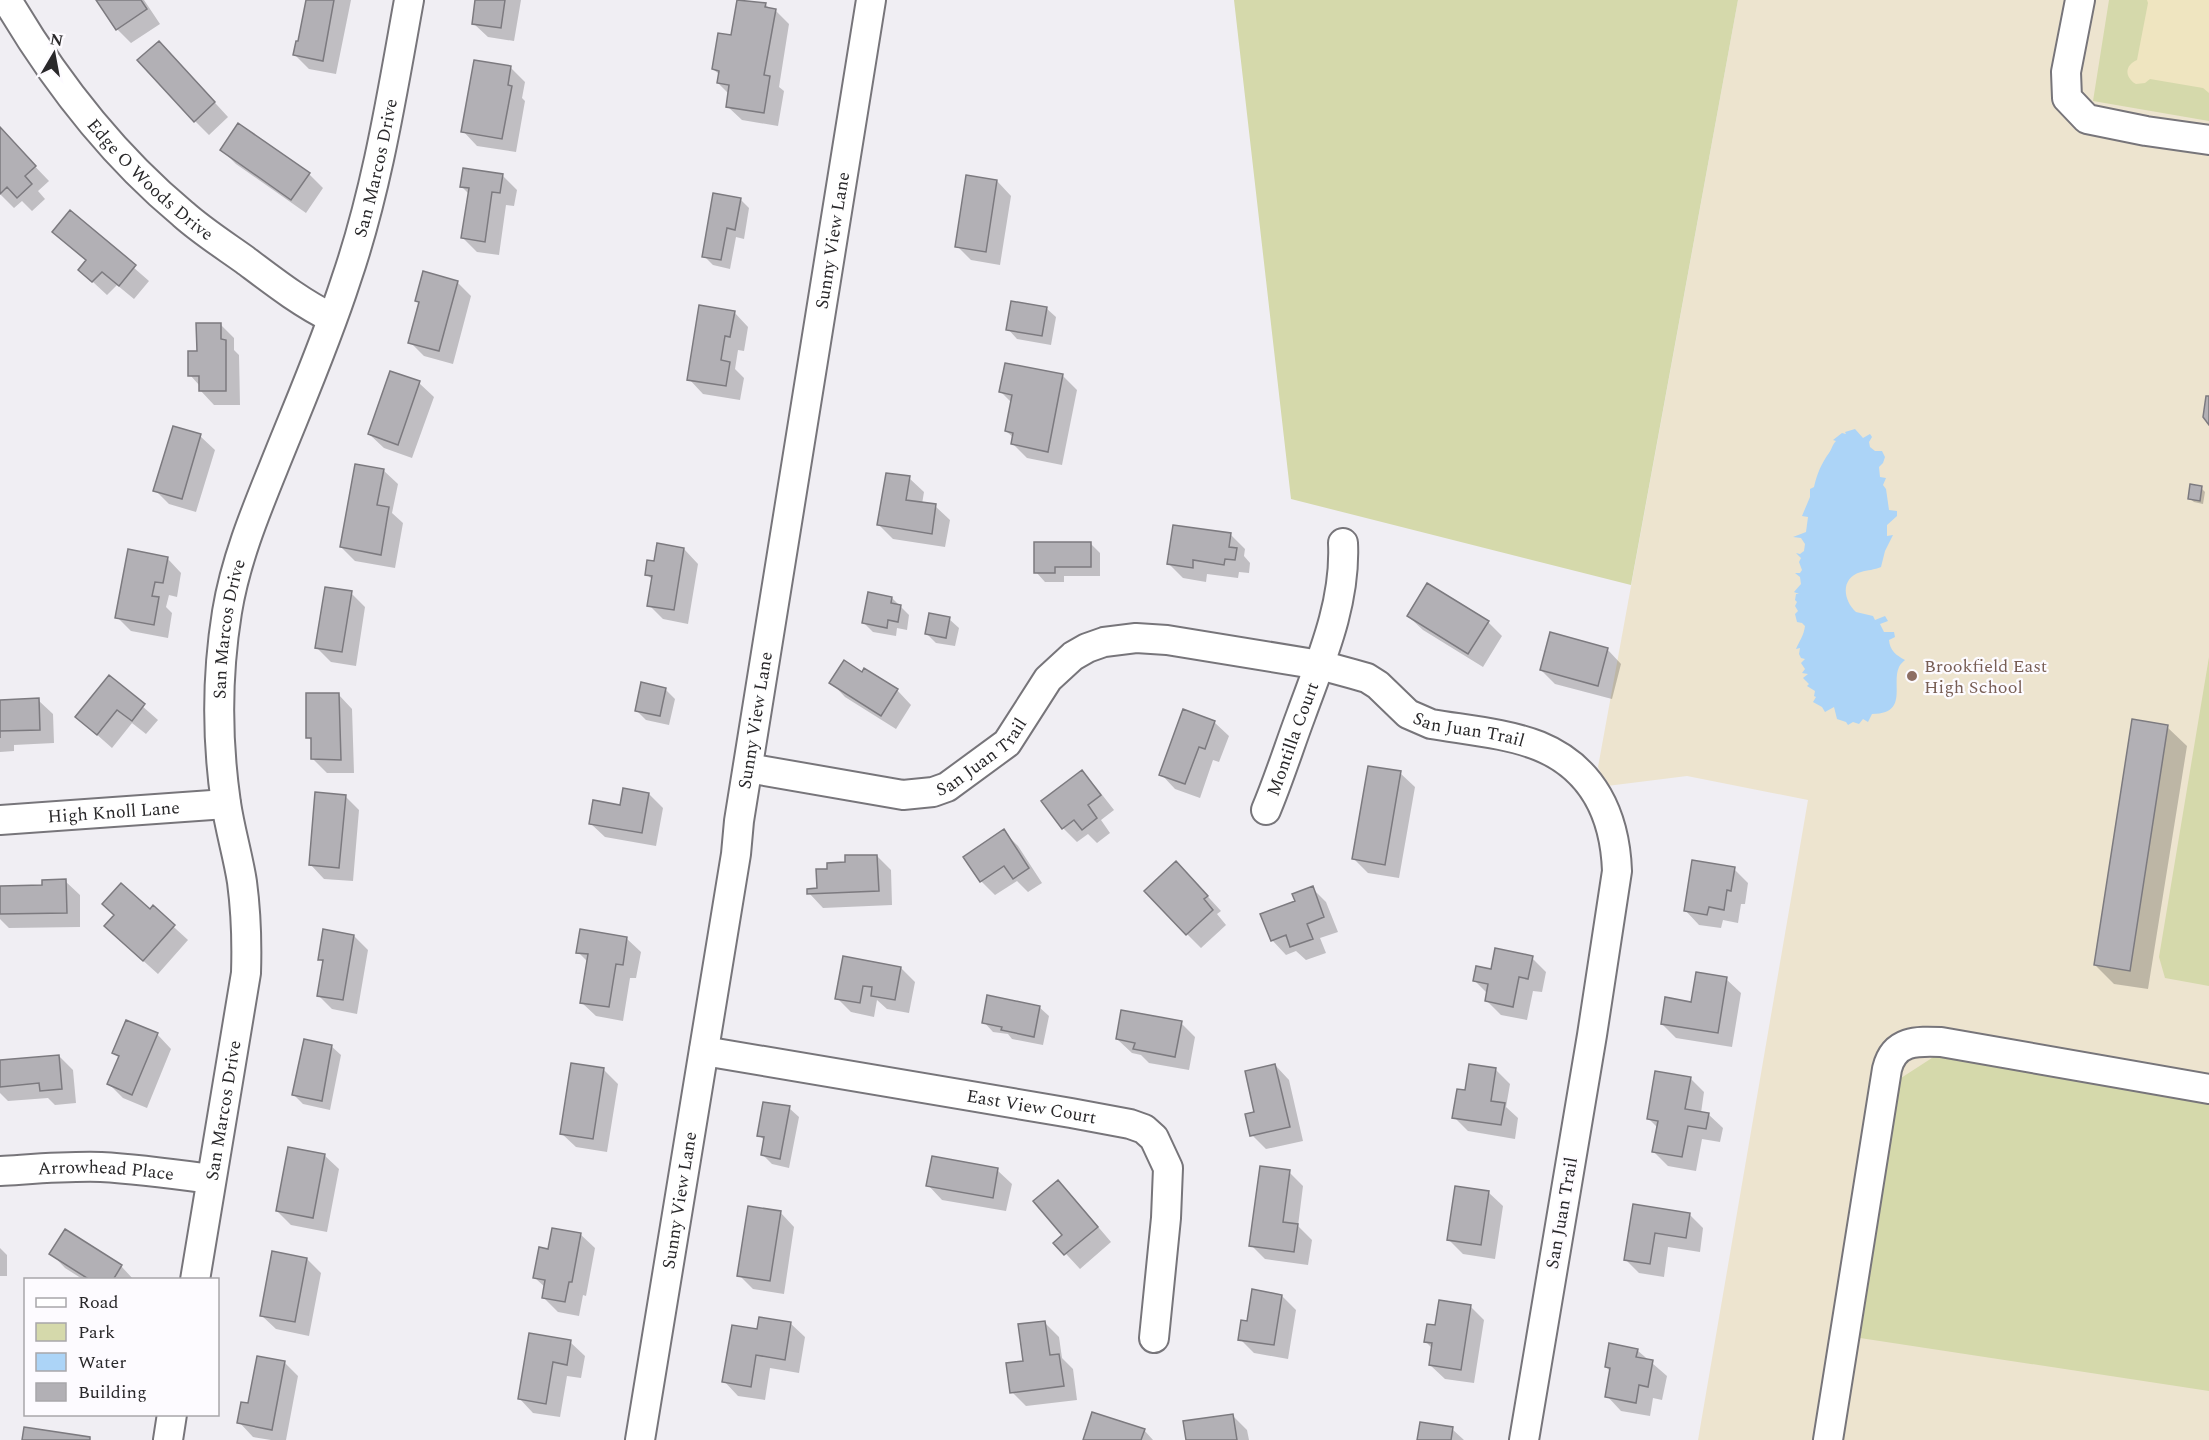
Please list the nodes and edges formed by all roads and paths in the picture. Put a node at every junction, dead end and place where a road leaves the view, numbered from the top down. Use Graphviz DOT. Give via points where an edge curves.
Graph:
graph roads {
  1 [pos="7,0"];
  2 [pos="409,0"];
  3 [pos="871,0"];
  4 [pos="2080,0"];
  5 [pos="2209,140"];
  6 [pos="332,318"];
  7 [pos="1344,543"];
  8 [pos="1320,665"];
  9 [pos="748,768"];
  10 [pos="226,804"];
  11 [pos="1266,810"];
  12 [pos="0,820"];
  13 [pos="704,1051"];
  14 [pos="2209,1089"];
  15 [pos="0,1172"];
  16 [pos="211,1179"];
  17 [pos="195,1278"];
  18 [pos="1154,1338"];
  19 [pos="172,1416"];
  20 [pos="168,1440"];
  21 [pos="640,1440"];
  22 [pos="1524,1440"];
  23 [pos="1828,1440"];
  1 -- 6 [label="street, Edge O Woods Drive" via="74,102 136,171 183,214 300,300"];
  2 -- 6 [label="street, San Marcos Drive" via="363,224"];
  3 -- 9 [label="street, Sunny View Lane"];
  4 -- 5 [label="street" via="2066,72 2067,98 2087,119"];
  6 -- 10 [label="street, San Marcos Drive" via="261,495 232,589 220,682"];
  7 -- 8 [label="street, Montilla Court" via="1342,584"];
  8 -- 9 [label="street, San Juan Trail" via="1167,640 1120,639 1087,648 1060,667 1007,743 947,787 933,792 903,795"];
  8 -- 11 [label="street, Montilla Court"];
  8 -- 22 [label="street, San Juan Trail" via="1366,678 1408,714 1431,724 1518,740 1549,752 1576,770 1594,790 1611,825 1617,871"];
  9 -- 13 [label="street, Sunny View Lane"];
  10 -- 12 [label="street, High Knoll Lane"];
  10 -- 16 [label="street, San Marcos Drive" via="243,892 246,973"];
  13 -- 18 [label="street, East View Court" via="1071,1113 1144,1129 1155,1138 1168,1168"];
  13 -- 21 [label="street, Sunny View Lane"];
  14 -- 23 [label="street" via="1941,1042 1919,1041 1902,1046 1889,1058"];
  15 -- 16 [label="street, Arrowhead Place" via="102,1167"];
  16 -- 17 [label="street, San Marcos Drive"];
  19 -- 20 [label="street"];
}
